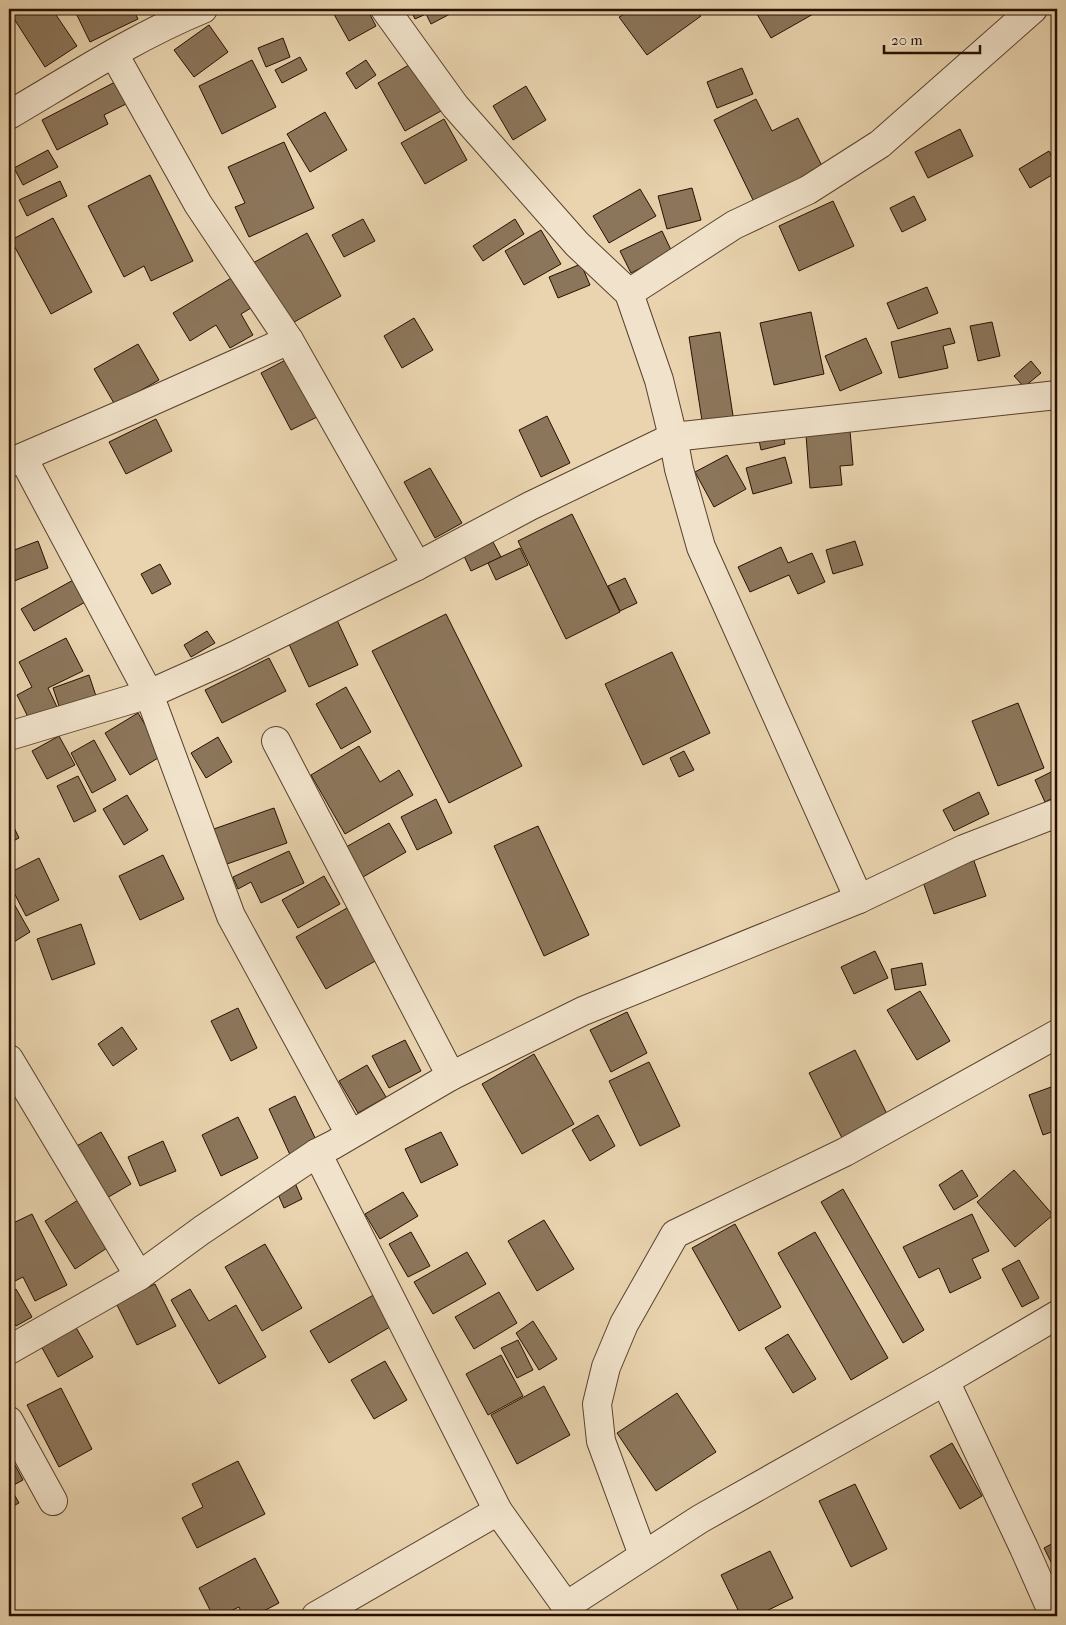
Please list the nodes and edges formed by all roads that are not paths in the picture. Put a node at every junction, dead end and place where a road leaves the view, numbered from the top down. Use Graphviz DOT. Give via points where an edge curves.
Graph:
graph roads {
  1 [pos="203,9"];
  2 [pos="385,9"];
  3 [pos="1033,9"];
  4 [pos="169,15"];
  5 [pos="114,54"];
  6 [pos="9,115"];
  7 [pos="629,294"];
  8 [pos="288,340"];
  9 [pos="1054,401"];
  10 [pos="673,438"];
  11 [pos="16,461"];
  12 [pos="417,566"];
  13 [pos="149,694"];
  14 [pos="9,736"];
  15 [pos="276,741"];
  16 [pos="1057,813"];
  17 [pos="859,899"];
  18 [pos="1057,1034"];
  19 [pos="9,1059"];
  20 [pos="451,1076"];
  21 [pos="350,1134"];
  22 [pos="317,1153"];
  23 [pos="139,1276"];
  24 [pos="1057,1316"];
  25 [pos="9,1350"];
  26 [pos="945,1381"];
  27 [pos="9,1421"];
  28 [pos="53,1500"];
  29 [pos="498,1510"];
  30 [pos="643,1555"];
  31 [pos="568,1611"];
  32 [pos="316,1616"];
  33 [pos="1054,1616"];
  1 -- 4 [label="street"];
  2 -- 7 [label="street" via="455,106 576,244"];
  3 -- 7 [label="street" via="880,144 808,190 734,225"];
  4 -- 5 [label="street"];
  5 -- 6 [label="street"];
  5 -- 8 [label="street" via="198,204"];
  7 -- 10 [label="street" via="659,380"];
  8 -- 11 [label="street"];
  8 -- 12 [label="street"];
  9 -- 10 [label="street"];
  10 -- 12 [label="street" via="530,506"];
  10 -- 17 [label="street" via="701,547"];
  11 -- 13 [label="street"];
  12 -- 13 [label="street"];
  13 -- 14 [label="street"];
  13 -- 21 [label="street" via="231,916"];
  15 -- 20 [label="street"];
  16 -- 17 [label="street" via="964,849"];
  17 -- 20 [label="street" via="583,1011"];
  18 -- 30 [label="street" via="845,1152 675,1234 624,1324 606,1367 597,1404 601,1441"];
  19 -- 23 [label="street"];
  20 -- 21 [label="street"];
  21 -- 22 [label="street"];
  22 -- 23 [label="street"];
  22 -- 29 [label="street"];
  23 -- 25 [label="street"];
  24 -- 26 [label="street"];
  26 -- 30 [label="street" via="700,1519"];
  26 -- 33 [label="street"];
  27 -- 28 [label="street"];
  29 -- 31 [label="street"];
  29 -- 32 [label="street"];
  30 -- 31 [label="street"];
}
